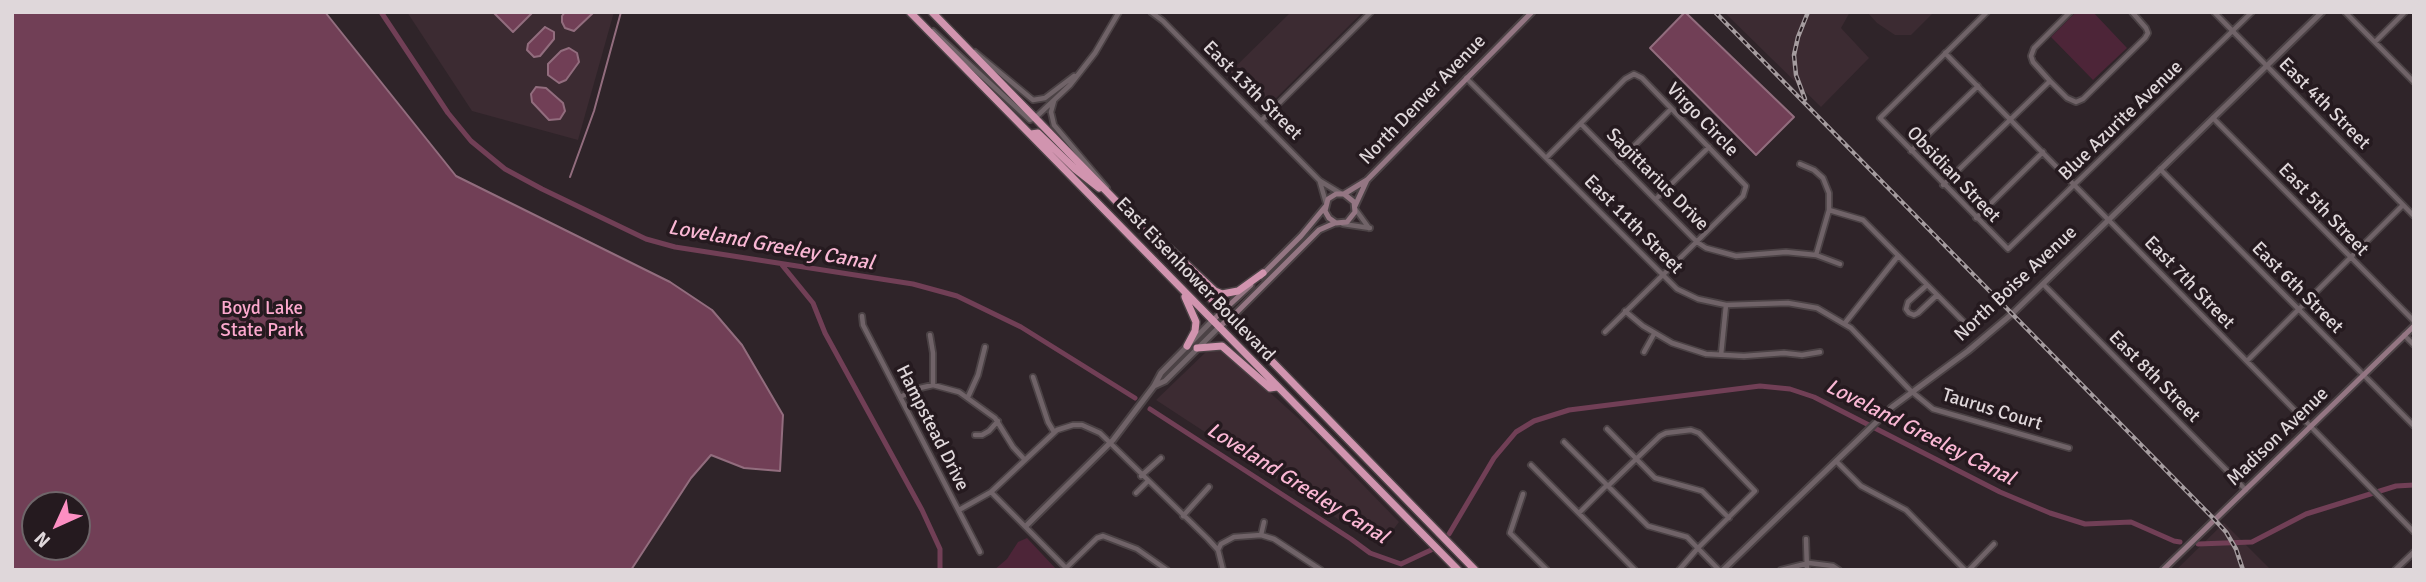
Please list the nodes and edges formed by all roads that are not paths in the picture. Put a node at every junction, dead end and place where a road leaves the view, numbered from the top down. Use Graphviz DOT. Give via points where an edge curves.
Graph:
graph roads {
  1 [pos="910,12"];
  2 [pos="929,12"];
  3 [pos="1117,12"];
  4 [pos="1152,12"];
  5 [pos="1158,12"];
  6 [pos="1371,12"];
  7 [pos="1532,12"];
  8 [pos="1987,12"];
  9 [pos="2070,12"];
  10 [pos="2132,12"];
  11 [pos="2214,12"];
  12 [pos="2252,12"];
  13 [pos="2322,12"];
  14 [pos="2345,12"];
  15 [pos="2405,12"];
  16 [pos="1163,21"];
  17 [pos="920,23"];
  18 [pos="948,28"];
  19 [pos="2232,32"];
  20 [pos="2375,42"];
  21 [pos="1945,53"];
  22 [pos="2266,66"];
  23 [pos="1075,76"];
  24 [pos="1466,78"];
  25 [pos="2050,80"];
  26 [pos="2414,82"];
  27 [pos="1978,86"];
  28 [pos="1055,99"];
  29 [pos="1671,109"];
  30 [pos="1035,118"];
  31 [pos="2213,118"];
  32 [pos="2010,119"];
  33 [pos="1261,121"];
  34 [pos="1581,124"];
  35 [pos="1031,134"];
  36 [pos="1709,147"];
  37 [pos="1911,151"];
  38 [pos="2043,152"];
  39 [pos="1546,158"];
  40 [pos="1618,162"];
  41 [pos="1800,164"];
  42 [pos="2160,169"];
  43 [pos="1367,180"];
  44 [pos="1320,181"];
  45 [pos="1943,185"];
  46 [pos="2075,186"];
  47 [pos="1342,193"];
  48 [pos="1656,199"];
  49 [pos="1115,200"];
  50 [pos="1326,205"];
  51 [pos="2403,205"];
  52 [pos="1355,207"];
  53 [pos="1829,210"];
  54 [pos="2414,216"];
  55 [pos="1976,218"];
  56 [pos="2108,220"];
  57 [pos="1337,223"];
  58 [pos="1697,242"];
  59 [pos="2008,249"];
  60 [pos="1816,255"];
  61 [pos="1898,256"];
  62 [pos="2351,258"];
  63 [pos="1840,264"];
  64 [pos="1160,267"];
  65 [pos="1263,273"];
  66 [pos="1661,275"];
  67 [pos="2043,284"];
  68 [pos="1927,285"];
  69 [pos="1937,295"];
  70 [pos="1726,305"];
  71 [pos="2299,309"];
  72 [pos="1625,311"];
  73 [pos="1227,315"];
  74 [pos="862,316"];
  75 [pos="1845,323"];
  76 [pos="2414,323"];
  77 [pos="1215,324"];
  78 [pos="1966,324"];
  79 [pos="1605,332"];
  80 [pos="1654,334"];
  81 [pos="930,335"];
  82 [pos="2404,335"];
  83 [pos="2414,345"];
  84 [pos="1187,346"];
  85 [pos="985,348"];
  86 [pos="1197,348"];
  87 [pos="1644,352"];
  88 [pos="1820,352"];
  89 [pos="1721,355"];
  90 [pos="2247,361"];
  91 [pos="2364,375"];
  92 [pos="1033,377"];
  93 [pos="933,385"];
  94 [pos="1154,386"];
  95 [pos="1277,387"];
  96 [pos="1911,391"];
  97 [pos="900,397"];
  98 [pos="968,397"];
  99 [pos="998,421"];
  100 [pos="2312,426"];
  101 [pos="2414,426"];
  102 [pos="1607,429"];
  103 [pos="1054,432"];
  104 [pos="975,435"];
  105 [pos="1564,442"];
  106 [pos="1110,444"];
  107 [pos="2069,448"];
  108 [pos="1161,458"];
  109 [pos="1636,459"];
  110 [pos="1025,460"];
  111 [pos="1835,461"];
  112 [pos="1531,464"];
  113 [pos="1141,476"];
  114 [pos="1147,482"];
  115 [pos="1608,486"];
  116 [pos="1209,487"];
  117 [pos="2246,490"];
  118 [pos="991,492"];
  119 [pos="1136,493"];
  120 [pos="1523,494"];
  121 [pos="959,510"];
  122 [pos="1579,513"];
  123 [pos="1183,516"];
  124 [pos="1729,518"];
  125 [pos="1264,522"];
  126 [pos="1026,526"];
  127 [pos="2414,532"];
  128 [pos="1261,535"];
  129 [pos="1806,539"];
  130 [pos="1994,544"];
  131 [pos="1698,548"];
  132 [pos="1218,550"];
  133 [pos="980,552"];
  134 [pos="2414,552"];
  135 [pos="1807,567"];
  136 [pos="1066,569"];
  137 [pos="1167,570"];
  138 [pos="1223,570"];
  139 [pos="1321,570"];
  140 [pos="1458,570"];
  141 [pos="1475,570"];
  142 [pos="1547,570"];
  143 [pos="1634,570"];
  144 [pos="1679,570"];
  145 [pos="1721,570"];
  146 [pos="1781,570"];
  147 [pos="1839,570"];
  148 [pos="1967,570"];
  149 [pos="2163,570"];
  150 [pos="2395,570"];
  1 -- 17 [label="highway, East Eisenhower Boulevard"];
  2 -- 18 [label="highway, East Eisenhower Boulevard"];
  3 -- 23 [label="street" via="1095,53"];
  4 -- 16 [label="street, East 13th Street"];
  5 -- 16 [label="street, East 13th Street"];
  6 -- 33 [label="street"];
  7 -- 24 [label="main road, North Denver Avenue"];
  8 -- 21 [label="street"];
  9 -- 25 [label="street" via="2031,56"];
  10 -- 25 [label="street" via="2148,33 2083,99 2067,98"];
  11 -- 19 [label="street, East 4th Street"];
  12 -- 19 [label="street, Blue Azurite Avenue"];
  13 -- 22 [label="street, North Boise Avenue"];
  14 -- 20 [label="street"];
  15 -- 20 [label="street"];
  16 -- 33 [label="street, East 13th Street"];
  17 -- 30 [label="street" via="1025,117"];
  17 -- 35 [label="highway, East Eisenhower Boulevard"];
  18 -- 23 [label="street" via="1033,100 1045,98"];
  18 -- 30 [label="highway, East Eisenhower Boulevard"];
  19 -- 22 [label="street, East 4th Street"];
  19 -- 46 [label="street, Blue Azurite Avenue"];
  20 -- 26 [label="street"];
  21 -- 27 [label="street, East 7th Street"];
  21 -- 37 [label="street, Obsidian Street" via="1880,118"];
  22 -- 31 [label="street, North Boise Avenue"];
  22 -- 51 [label="street, East 4th Street"];
  23 -- 28 [label="street"];
  24 -- 39 [label="street, East 11th Street"];
  24 -- 43 [label="main road, North Denver Avenue"];
  25 -- 32 [label="street"];
  27 -- 32 [label="street, East 7th Street"];
  27 -- 37 [label="street"];
  28 -- 30 [label="street"];
  28 -- 49 [label="street" via="1054,125"];
  29 -- 34 [label="street, Virgo Circle" via="1634,74"];
  29 -- 36 [label="street, Virgo Circle"];
  29 -- 40 [label="street"];
  30 -- 49 [label="highway, East Eisenhower Boulevard"];
  31 -- 42 [label="street, North Boise Avenue"];
  31 -- 62 [label="street, East 5th Street"];
  32 -- 38 [label="street, East 7th Street"];
  32 -- 45 [label="street"];
  33 -- 44 [label="street, East 13th Street"];
  34 -- 39 [label="street, Virgo Circle"];
  34 -- 40 [label="street, Sagittarius Drive"];
  35 -- 49 [label="highway" via="1038,133 1074,169"];
  35 -- 64 [label="highway, East Eisenhower Boulevard"];
  36 -- 48 [label="street"];
  36 -- 58 [label="street, Virgo Circle" via="1746,189"];
  37 -- 45 [label="street, Obsidian Street"];
  38 -- 46 [label="street, East 7th Street"];
  38 -- 55 [label="street"];
  39 -- 66 [label="street, East 11th Street"];
  40 -- 48 [label="street, Sagittarius Drive"];
  41 -- 53 [label="street" via="1822,178 1829,192"];
  42 -- 56 [label="street, North Boise Avenue"];
  42 -- 71 [label="street, East 6th Street"];
  43 -- 47 [label="main road, North Denver Avenue"];
  43 -- 52 [label="main road, North Denver Avenue"];
  44 -- 47 [label="street, East 13th Street"];
  44 -- 50 [label="street, East 13th Street"];
  45 -- 55 [label="street, Obsidian Street"];
  46 -- 56 [label="street, East 7th Street"];
  46 -- 59 [label="street, Blue Azurite Avenue"];
  47 -- 50 [label="main road" via="1332,196"];
  47 -- 52 [label="main road" via="1352,198"];
  48 -- 58 [label="street, Sagittarius Drive"];
  49 -- 65 [label="highway" via="1218,293 1238,292"];
  49 -- 73 [label="highway, East Eisenhower Boulevard"];
  50 -- 57 [label="main road" via="1329,218"];
  50 -- 65 [label="main road"];
  51 -- 54 [label="street, East 4th Street"];
  51 -- 62 [label="street"];
  52 -- 57 [label="main road" via="1350,219"];
  52 -- 57 [label="street" via="1370,229"];
  53 -- 60 [label="street"];
  53 -- 61 [label="street" via="1863,220"];
  55 -- 59 [label="street, Obsidian Street"];
  56 -- 67 [label="street, North Boise Avenue"];
  56 -- 90 [label="street, East 7th Street"];
  57 -- 73 [label="main road" via="1319,230"];
  58 -- 60 [label="street, Sagittarius Drive" via="1725,255"];
  58 -- 66 [label="street, Virgo Circle"];
  60 -- 63 [label="street, Sagittarius Drive"];
  61 -- 68 [label="street"];
  61 -- 75 [label="street"];
  62 -- 71 [label="street"];
  62 -- 76 [label="street, East 5th Street"];
  64 -- 77 [label="highway, East Eisenhower Boulevard"];
  64 -- 84 [label="highway" via="1194,313 1195,331"];
  65 -- 73 [label="main road"];
  66 -- 70 [label="street, East 11th Street" via="1687,295"];
  66 -- 72 [label="street, Virgo Circle"];
  67 -- 96 [label="street, North Boise Avenue" via="1989,334"];
  67 -- 117 [label="street, East 8th Street"];
  68 -- 69 [label="street"];
  68 -- 69 [label="street" via="1908,302 1909,313 1918,313"];
  69 -- 78 [label="street"];
  70 -- 75 [label="street, East 11th Street" via="1807,305"];
  70 -- 89 [label="street"];
  71 -- 90 [label="street"];
  71 -- 91 [label="street, East 6th Street"];
  72 -- 79 [label="street, Virgo Circle"];
  72 -- 80 [label="street"];
  73 -- 77 [label="main road"];
  73 -- 141 [label="highway, East Eisenhower Boulevard"];
  74 -- 97 [label="street, Hampstead Drive"];
  75 -- 96 [label="street, East 11th Street"];
  76 -- 82 [label="main road, Madison Avenue"];
  77 -- 84 [label="street"];
  77 -- 86 [label="street"];
  77 -- 95 [label="highway, East Eisenhower Boulevard"];
  80 -- 87 [label="street"];
  80 -- 89 [label="street" via="1685,348"];
  81 -- 93 [label="street"];
  82 -- 83 [label="street"];
  82 -- 91 [label="main road, Madison Avenue"];
  84 -- 94 [label="street"];
  85 -- 98 [label="street"];
  86 -- 94 [label="street" via="1165,381"];
  86 -- 95 [label="highway" via="1222,346 1270,388"];
  88 -- 89 [label="street"];
  90 -- 100 [label="street, East 7th Street"];
  91 -- 100 [label="main road, Madison Avenue"];
  91 -- 101 [label="street, East 6th Street"];
  92 -- 103 [label="street"];
  93 -- 97 [label="street"];
  93 -- 98 [label="street"];
  94 -- 106 [label="street"];
  95 -- 140 [label="highway, East Eisenhower Boulevard"];
  96 -- 107 [label="street, Taurus Court" via="1943,413"];
  96 -- 111 [label="street, North Boise Avenue"];
  97 -- 121 [label="street, Hampstead Drive"];
  98 -- 99 [label="street"];
  99 -- 104 [label="street" via="989,431"];
  99 -- 110 [label="street"];
  100 -- 117 [label="main road, Madison Avenue"];
  100 -- 127 [label="street, East 7th Street"];
  102 -- 109 [label="street"];
  103 -- 106 [label="street" via="1082,425"];
  103 -- 110 [label="street"];
  105 -- 115 [label="street"];
  106 -- 113 [label="street"];
  106 -- 126 [label="street"];
  108 -- 113 [label="street"];
  109 -- 115 [label="street"];
  109 -- 124 [label="street" via="1655,478 1702,491"];
  109 -- 124 [label="street" via="1665,433 1699,433 1755,491"];
  110 -- 118 [label="street"];
  111 -- 145 [label="street, North Boise Avenue"];
  111 -- 148 [label="street" via="1861,486 1906,510"];
  112 -- 122 [label="street"];
  113 -- 114 [label="street"];
  114 -- 119 [label="street"];
  114 -- 123 [label="street"];
  115 -- 122 [label="street"];
  115 -- 131 [label="street" via="1648,526 1682,534"];
  116 -- 123 [label="street"];
  117 -- 149 [label="main road, Madison Avenue"];
  118 -- 121 [label="street"];
  118 -- 126 [label="street"];
  120 -- 142 [label="street" via="1510,533"];
  121 -- 133 [label="street, Hampstead Drive"];
  122 -- 143 [label="street"];
  123 -- 132 [label="street"];
  124 -- 131 [label="street"];
  125 -- 128 [label="street"];
  126 -- 136 [label="street"];
  128 -- 132 [label="street" via="1234,537"];
  128 -- 139 [label="street"];
  129 -- 135 [label="street"];
  130 -- 148 [label="street"];
  131 -- 144 [label="street"];
  131 -- 145 [label="street"];
  132 -- 138 [label="street"];
  134 -- 150 [label="street"];
  135 -- 146 [label="street"];
  135 -- 147 [label="street"];
  136 -- 137 [label="street" via="1104,536 1142,551"];
}
